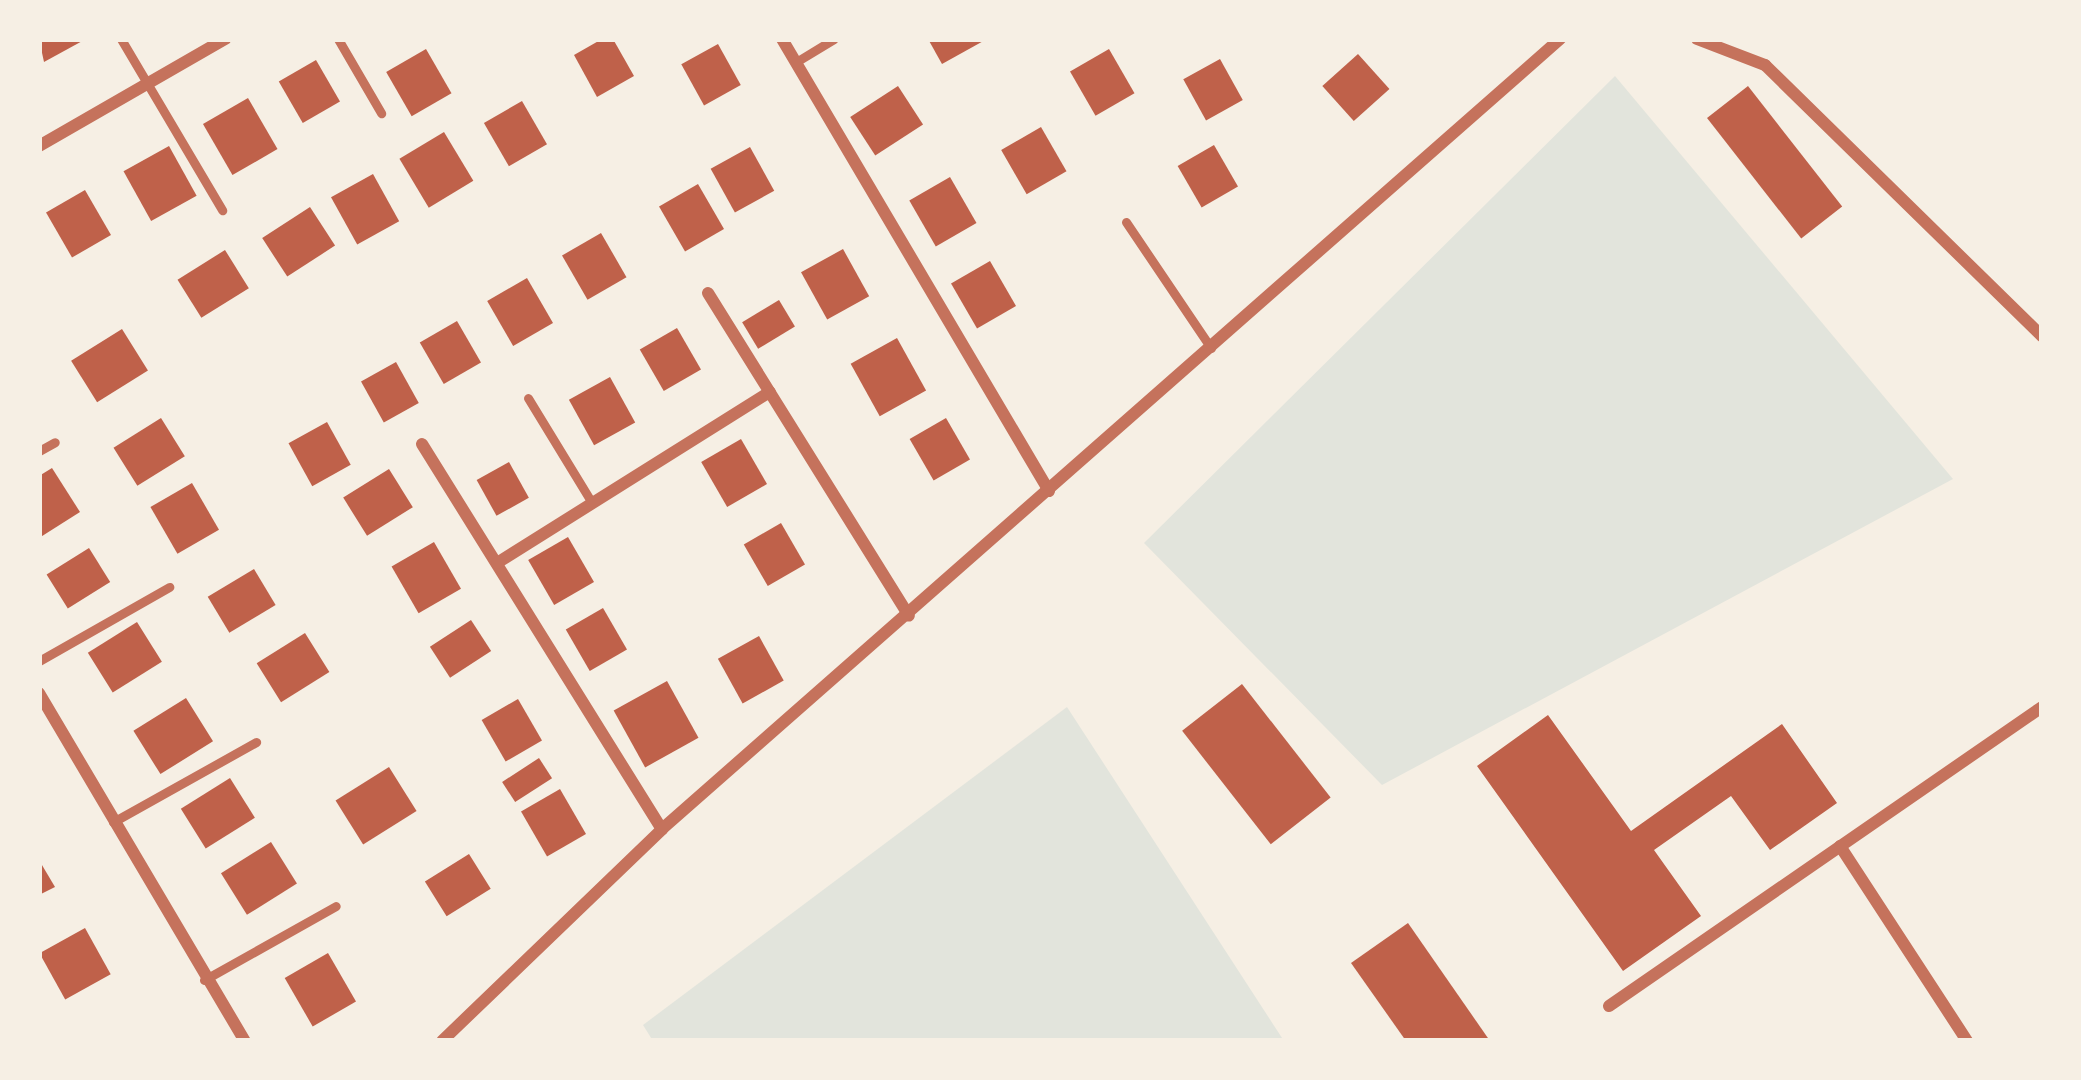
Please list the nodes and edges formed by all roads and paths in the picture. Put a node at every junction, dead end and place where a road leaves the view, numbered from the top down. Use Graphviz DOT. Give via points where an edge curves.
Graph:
graph roads {
  1 [pos="121,39"];
  2 [pos="225,39"];
  3 [pos="338,39"];
  4 [pos="782,39"];
  5 [pos="834,39"];
  6 [pos="1560,39"];
  7 [pos="1697,39"];
  8 [pos="796,62"];
  9 [pos="147,84"];
  10 [pos="381,113"];
  11 [pos="39,146"];
  12 [pos="222,210"];
  13 [pos="1126,222"];
  14 [pos="708,293"];
  15 [pos="2042,336"];
  16 [pos="1211,348"];
  17 [pos="770,392"];
  18 [pos="528,398"];
  19 [pos="55,442"];
  20 [pos="422,444"];
  21 [pos="39,451"];
  22 [pos="1049,491"];
  23 [pos="592,503"];
  24 [pos="497,563"];
  25 [pos="169,587"];
  26 [pos="909,616"];
  27 [pos="39,662"];
  28 [pos="39,693"];
  29 [pos="2042,707"];
  30 [pos="256,742"];
  31 [pos="113,822"];
  32 [pos="662,829"];
  33 [pos="1840,846"];
  34 [pos="336,906"];
  35 [pos="203,980"];
  36 [pos="1609,1006"];
  37 [pos="245,1041"];
  38 [pos="442,1041"];
  39 [pos="1967,1041"];
  1 -- 9 [label="lane"];
  2 -- 9 [label="street"];
  3 -- 10 [label="lane"];
  4 -- 8 [label="street"];
  5 -- 8 [label="lane"];
  6 -- 16 [label="street"];
  7 -- 15 [label="street" via="1765,65"];
  8 -- 22 [label="street"];
  9 -- 11 [label="street"];
  9 -- 12 [label="lane"];
  13 -- 16 [label="lane"];
  14 -- 17 [label="street"];
  16 -- 22 [label="street"];
  17 -- 23 [label="street"];
  17 -- 26 [label="street"];
  18 -- 23 [label="lane"];
  19 -- 21 [label="lane"];
  20 -- 24 [label="street"];
  22 -- 26 [label="street"];
  23 -- 24 [label="street"];
  24 -- 32 [label="street"];
  25 -- 27 [label="lane"];
  26 -- 32 [label="street"];
  28 -- 31 [label="street"];
  29 -- 33 [label="street"];
  30 -- 31 [label="lane"];
  31 -- 35 [label="street"];
  32 -- 38 [label="street"];
  33 -- 36 [label="street"];
  33 -- 39 [label="street"];
  34 -- 35 [label="lane"];
  35 -- 37 [label="street"];
}
